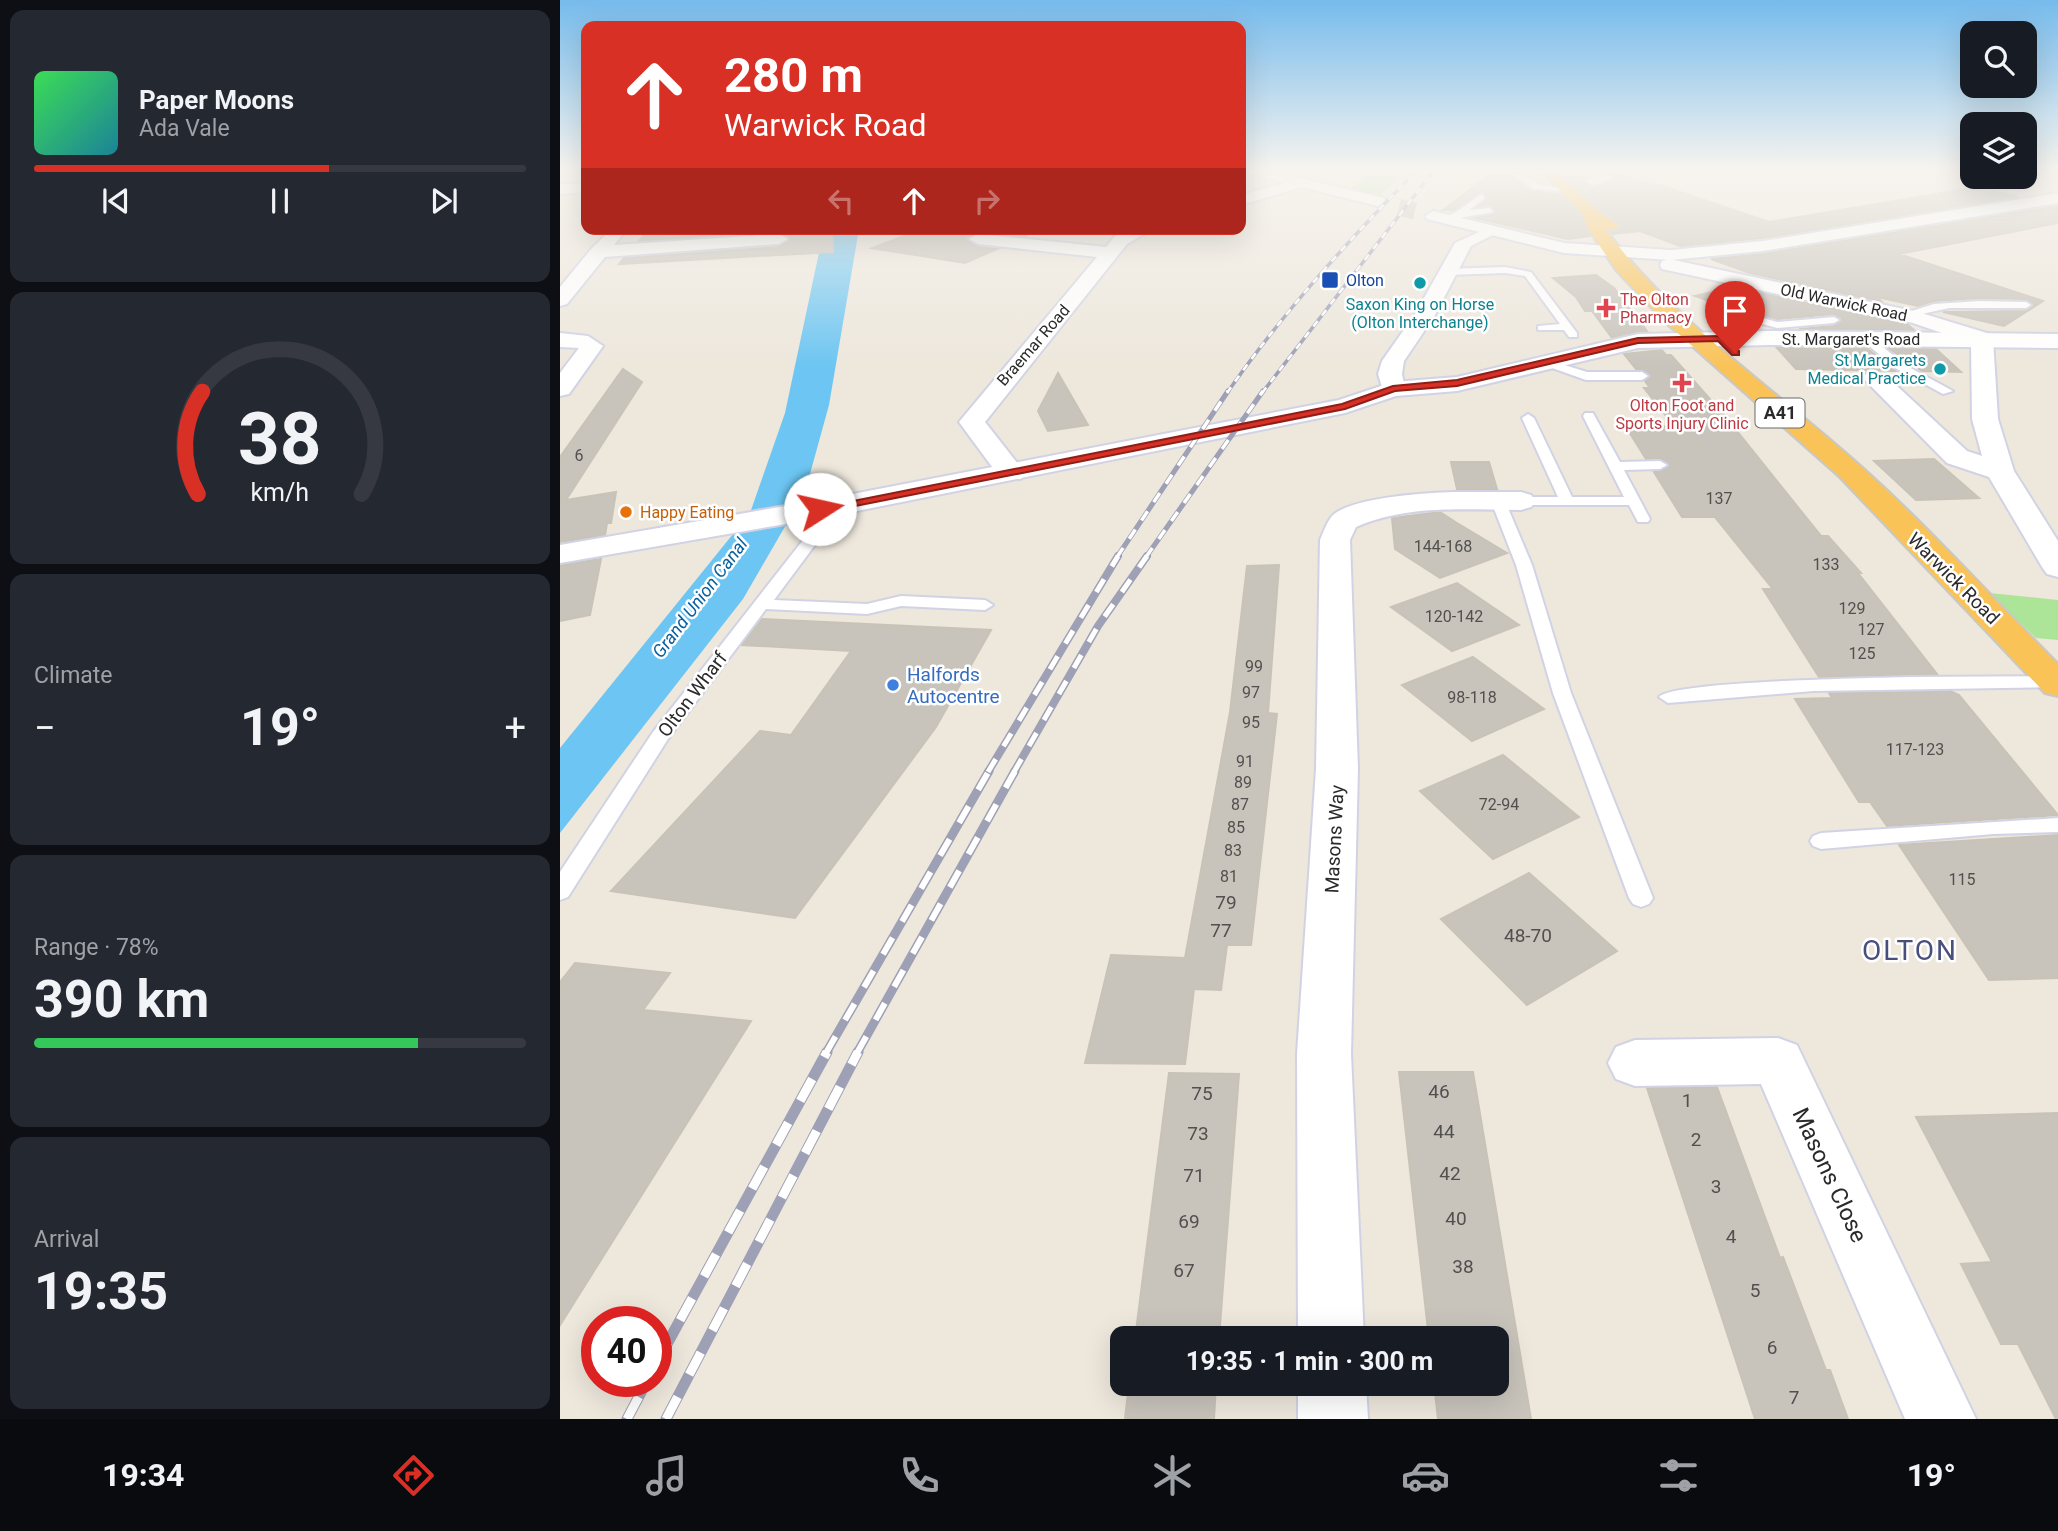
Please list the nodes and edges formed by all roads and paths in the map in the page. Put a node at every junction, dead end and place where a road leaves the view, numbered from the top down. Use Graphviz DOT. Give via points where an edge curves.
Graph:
graph roads {
  1 [pos="613,235"];
  2 [pos="1131,235"];
  3 [pos="1484,235"];
  4 [pos="1506,235"];
  5 [pos="1601,235"];
  6 [pos="1621,235"];
  7 [pos="1829,235"];
  8 [pos="780,239"];
  9 [pos="978,239"];
  10 [pos="598,251"];
  11 [pos="1112,253"];
  12 [pos="1614,253"];
  13 [pos="1640,255"];
  14 [pos="1669,265"];
  15 [pos="1447,272"];
  16 [pos="560,300"];
  17 [pos="2026,304"];
  18 [pos="1742,315"];
  19 [pos="1904,315"];
  20 [pos="1809,325"];
  21 [pos="1542,328"];
  22 [pos="1836,330"];
  23 [pos="1694,338"];
  24 [pos="1720,339"];
  25 [pos="1867,339"];
  26 [pos="560,340"];
  27 [pos="1982,340"];
  28 [pos="2058,341"];
  29 [pos="1545,362"];
  30 [pos="1642,376"];
  31 [pos="1875,378"];
  32 [pos="1393,388"];
  33 [pos="560,389"];
  34 [pos="1947,391"];
  35 [pos="1588,416"];
  36 [pos="1528,418"];
  37 [pos="1660,465"];
  38 [pos="1614,466"];
  39 [pos="1850,471"];
  40 [pos="2000,471"];
  41 [pos="1012,473"];
  42 [pos="1509,501"];
  43 [pos="1567,501"];
  44 [pos="1631,501"];
  45 [pos="838,506"];
  46 [pos="1643,519"];
  47 [pos="2049,540"];
  48 [pos="560,554"];
  49 [pos="2058,567"];
  50 [pos="761,604"];
  51 [pos="985,605"];
  52 [pos="2057,684"];
  53 [pos="1668,697"];
  54 [pos="2058,825"];
  55 [pos="1821,841"];
  56 [pos="560,891"];
  57 [pos="1642,898"];
  58 [pos="1635,1063"];
  59 [pos="1331,1326"];
  60 [pos="1332,1396"];
  61 [pos="1333,1419"];
  62 [pos="1941,1419"];
  1 -- 10 [label="street"];
  2 -- 11 [label="street, Braemar Road" via="1121,240"];
  3 -- 15 [label="street" via="1464,243"];
  4 -- 12 [label="street"];
  5 -- 12 [label="highway, Warwick Road / A41"];
  6 -- 13 [label="highway, Warwick Road / A41"];
  7 -- 13 [label="street" via="1695,254"];
  8 -- 10 [label="street"];
  9 -- 11 [label="street"];
  10 -- 16 [label="street"];
  11 -- 41 [label="street, Braemar Road" via="984,401 972,422"];
  12 -- 13 [label="street"];
  12 -- 23 [label="highway, Warwick Road / A41"];
  13 -- 24 [label="highway, Warwick Road / A41"];
  14 -- 19 [label="street, Old Warwick Road"];
  15 -- 21 [label="lane" via="1528,274 1569,331"];
  15 -- 32 [label="street" via="1393,361"];
  17 -- 19 [label="lane" via="1956,303"];
  18 -- 20 [label="lane" via="1772,325"];
  19 -- 27 [label="street, Old Warwick Road"];
  20 -- 22 [label="lane"];
  20 -- 22 [label="lane"];
  22 -- 24 [label="street, St. Margaret's Road"];
  22 -- 25 [label="street, St. Margaret's Road"];
  23 -- 24 [label="street"];
  23 -- 29 [label="street" via="1638,341"];
  23 -- 39 [label="highway, Warwick Road / A41"];
  24 -- 39 [label="highway, Warwick Road / A41" via="1836,445"];
  25 -- 27 [label="street, St. Margaret's Road"];
  25 -- 34 [label="lane" via="1901,367"];
  26 -- 33 [label="street" via="592,346"];
  27 -- 28 [label="street, St. Margaret's Road"];
  27 -- 40 [label="street" via="1985,419"];
  29 -- 30 [label="lane" via="1586,376"];
  29 -- 32 [label="street" via="1457,383"];
  31 -- 40 [label="street" via="1957,457"];
  32 -- 41 [label="street" via="1345,406"];
  35 -- 38 [label="lane"];
  36 -- 43 [label="lane"];
  37 -- 38 [label="lane"];
  38 -- 44 [label="lane"];
  39 -- 52 [label="highway, Warwick Road / A41"];
  40 -- 47 [label="street"];
  41 -- 45 [label="street"];
  42 -- 43 [label="lane"];
  42 -- 57 [label="lane" via="1562,693"];
  42 -- 59 [label="street, Masons Way" via="1378,506 1344,521 1335,540 1337,769 1324,1054"];
  43 -- 44 [label="lane"];
  44 -- 46 [label="lane"];
  45 -- 48 [label="street" via="634,546"];
  45 -- 50 [label="lane, Olton Wharf"];
  47 -- 49 [label="street"];
  50 -- 51 [label="lane" via="867,609 901,601"];
  50 -- 56 [label="lane, Olton Wharf" via="660,736"];
  52 -- 53 [label="lane" via="1826,685"];
  54 -- 55 [label="lane"];
  58 -- 62 [label="street, Masons Close" via="1778,1060"];
  60 -- 61 [label="street"];
}
